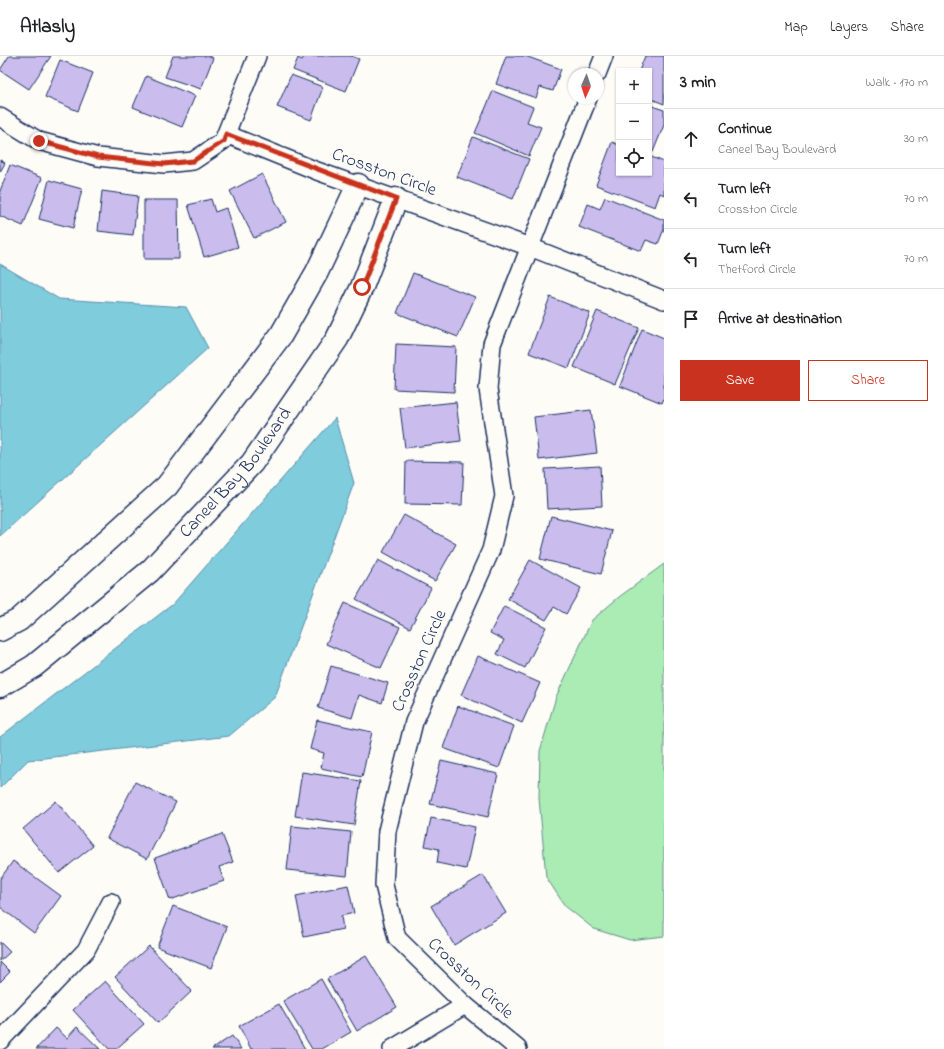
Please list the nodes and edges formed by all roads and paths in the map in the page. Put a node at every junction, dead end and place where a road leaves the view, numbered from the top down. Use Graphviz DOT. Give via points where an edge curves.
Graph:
graph roads {
  1 [pos="257,56"];
  2 [pos="604,56"];
  3 [pos="599,68"];
  4 [pos="586,104"];
  5 [pos="0,117"];
  6 [pos="226,134"];
  7 [pos="358,185"];
  8 [pos="396,199"];
  9 [pos="530,247"];
  10 [pos="664,300"];
  11 [pos="0,630"];
  12 [pos="0,686"];
  13 [pos="111,902"];
  14 [pos="464,1005"];
  15 [pos="0,1041"];
  16 [pos="392,1049"];
  17 [pos="518,1049"];
  1 -- 6 [label="street"];
  2 -- 3 [label="street"];
  4 -- 9 [label="street"];
  5 -- 6 [label="street" via="39,141 98,157 164,164 193,161 224,141"];
  6 -- 7 [label="street, Crosston Circle"];
  7 -- 8 [label="street, Crosston Circle"];
  7 -- 11 [label="street" via="316,272 281,335 167,486 19,620"];
  8 -- 9 [label="street, Crosston Circle"];
  8 -- 12 [label="street, Caneel Bay Boulevard" via="362,287 338,339 252,463 150,571 34,666"];
  9 -- 10 [label="street, Crosston Circle"];
  9 -- 14 [label="street, Crosston Circle" via="492,344 488,389 504,496 490,550 414,722 387,830 384,885 397,938"];
  13 -- 15 [label="street" via="86,950"];
  14 -- 16 [label="street"];
  14 -- 17 [label="street, Crosston Circle"];
}
